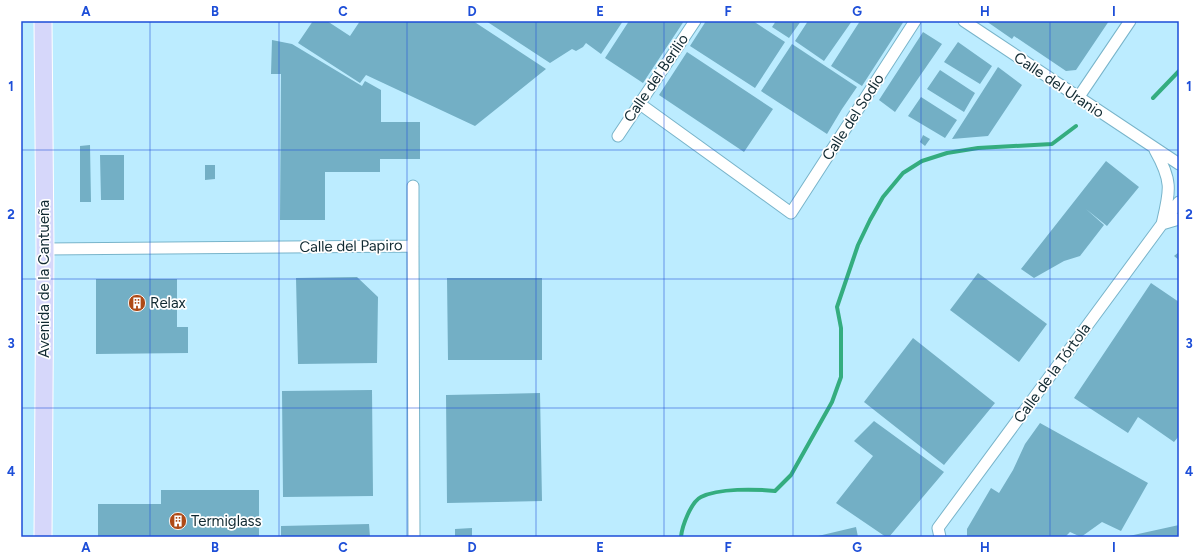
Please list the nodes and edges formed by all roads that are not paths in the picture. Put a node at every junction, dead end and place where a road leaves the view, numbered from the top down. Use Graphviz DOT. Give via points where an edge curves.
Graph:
graph roads {
  1 [pos="43,21"];
  2 [pos="695,21"];
  3 [pos="914,21"];
  4 [pos="964,21"];
  5 [pos="1130,21"];
  6 [pos="1078,98"];
  7 [pos="640,104"];
  8 [pos="618,136"];
  9 [pos="1154,148"];
  10 [pos="1179,164"];
  11 [pos="413,186"];
  12 [pos="1179,202"];
  13 [pos="1179,219"];
  14 [pos="1162,224"];
  15 [pos="413,246"];
  16 [pos="45,249"];
  17 [pos="43,537"];
  18 [pos="414,537"];
  19 [pos="940,537"];
  1 -- 16 [label="main road, Avenida de la Cantueña"];
  2 -- 7 [label="street, Calle del Berilio"];
  3 -- 7 [label="street, Calle del Sodio" via="791,213"];
  4 -- 6 [label="street, Calle del Uranio"];
  5 -- 6 [label="street"];
  6 -- 9 [label="street, Calle del Uranio"];
  7 -- 8 [label="street, Calle del Berilio"];
  9 -- 10 [label="street, Calle del Uranio"];
  9 -- 14 [label="street" via="1165,168 1169,184"];
  11 -- 15 [label="street"];
  12 -- 14 [label="street, Calle de la Tórtola"];
  13 -- 14 [label="street"];
  14 -- 19 [label="street, Calle de la Tórtola" via="938,528"];
  15 -- 16 [label="street, Calle del Papiro"];
  15 -- 18 [label="street, Calle del Papiro"];
  16 -- 17 [label="main road, Avenida de la Cantueña"];
}
